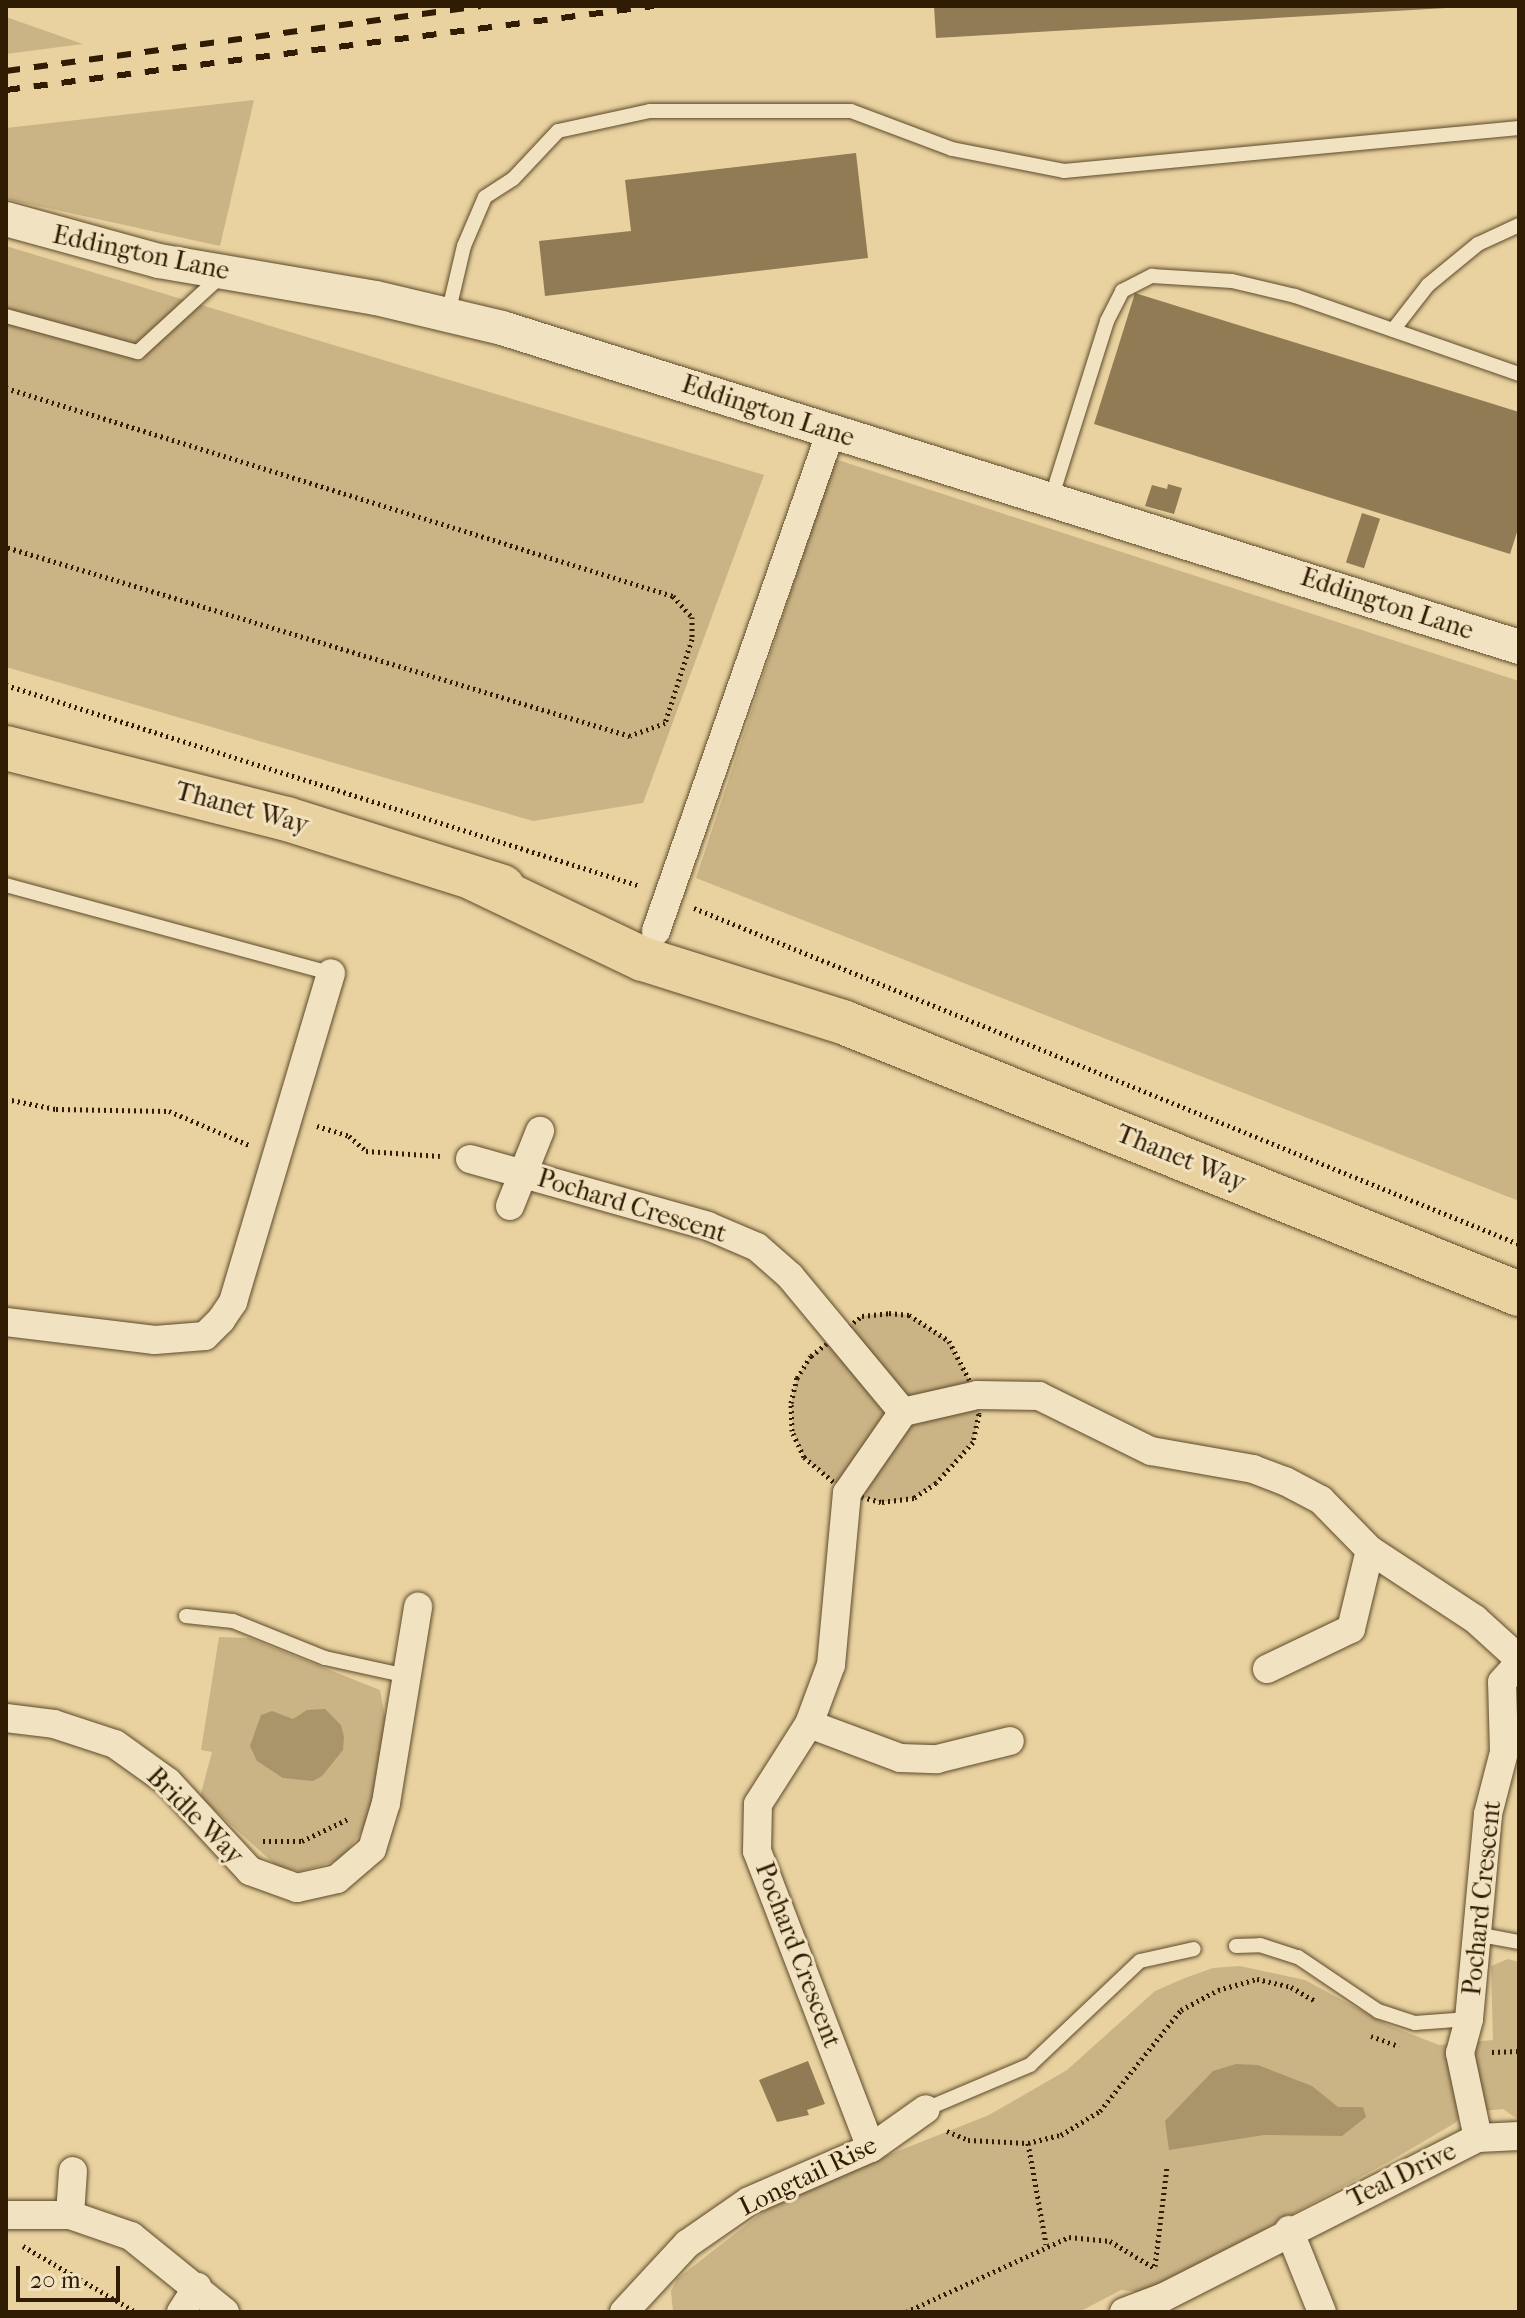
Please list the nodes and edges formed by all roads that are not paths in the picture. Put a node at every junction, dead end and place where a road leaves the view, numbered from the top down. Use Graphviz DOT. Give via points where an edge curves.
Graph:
graph roads {
  1 [pos="1519,128"];
  2 [pos="6,219"];
  3 [pos="1519,225"];
  4 [pos="226,272"];
  5 [pos="448,314"];
  6 [pos="6,316"];
  7 [pos="1393,330"];
  8 [pos="1519,374"];
  9 [pos="831,431"];
  10 [pos="1051,500"];
  11 [pos="1519,647"];
  12 [pos="6,748"];
  13 [pos="475,879"];
  14 [pos="6,885"];
  15 [pos="661,913"];
  16 [pos="331,973"];
  17 [pos="843,1022"];
  18 [pos="540,1131"];
  19 [pos="470,1159"];
  20 [pos="524,1172"];
  21 [pos="510,1206"];
  22 [pos="1519,1294"];
  23 [pos="6,1322"];
  24 [pos="903,1412"];
  25 [pos="1370,1550"];
  26 [pos="418,1607"];
  27 [pos="186,1616"];
  28 [pos="1519,1661"];
  29 [pos="1267,1669"];
  30 [pos="407,1676"];
  31 [pos="6,1718"];
  32 [pos="809,1724"];
  33 [pos="1010,1741"];
  34 [pos="1476,1934"];
  35 [pos="1519,1942"];
  36 [pos="1236,1946"];
  37 [pos="1194,1949"];
  38 [pos="1469,2019"];
  39 [pos="926,2109"];
  40 [pos="1519,2136"];
  41 [pos="1478,2138"];
  42 [pos="871,2148"];
  43 [pos="73,2171"];
  44 [pos="6,2215"];
  45 [pos="70,2215"];
  46 [pos="1289,2230"];
  47 [pos="197,2287"];
  48 [pos="181,2312"];
  49 [pos="225,2312"];
  50 [pos="624,2312"];
  51 [pos="1124,2312"];
  52 [pos="1322,2312"];
  1 -- 5 [label="lane" via="1064,171 952,149 851,111 650,111 558,131 513,179 485,197 464,246"];
  2 -- 4 [label="street, Eddington Lane" via="69,239"];
  3 -- 7 [label="lane" via="1478,244 1428,285"];
  4 -- 5 [label="street, Eddington Lane"];
  4 -- 6 [label="lane" via="138,352"];
  5 -- 9 [label="street, Eddington Lane"];
  7 -- 8 [label="lane"];
  7 -- 10 [label="lane" via="1232,281 1152,276 1122,291 1107,321"];
  9 -- 10 [label="street, Eddington Lane"];
  9 -- 15 [label="street"];
  10 -- 11 [label="street, Eddington Lane"];
  12 -- 13 [label="main road, Thanet Way" via="287,819"];
  13 -- 15 [label="main road, Thanet Way"];
  13 -- 17 [label="main road, Thanet Way" via="643,959"];
  14 -- 16 [label="lane"];
  15 -- 17 [label="main road, Thanet Way"];
  16 -- 23 [label="street" via="233,1302 205,1336 155,1340"];
  17 -- 22 [label="main road, Thanet Way"];
  18 -- 20 [label="street, Pochard Crescent"];
  19 -- 20 [label="street, Pochard Crescent"];
  20 -- 21 [label="street, Pochard Crescent"];
  20 -- 24 [label="street, Pochard Crescent" via="708,1226 757,1247 790,1276"];
  24 -- 25 [label="street, Pochard Crescent" via="977,1395 1039,1396 1151,1451 1253,1469 1285,1481 1321,1500"];
  24 -- 32 [label="street, Pochard Crescent" via="847,1493 831,1665"];
  25 -- 28 [label="street, Pochard Crescent" via="1475,1619"];
  25 -- 29 [label="street" via="1351,1629"];
  26 -- 30 [label="street, Bridle Way"];
  27 -- 30 [label="lane" via="233,1621 325,1658"];
  28 -- 34 [label="street, Pochard Crescent" via="1502,1682 1504,1752 1488,1814"];
  30 -- 31 [label="street, Bridle Way" via="395,1764 372,1849 337,1879 297,1888 250,1871 168,1782 115,1744 54,1724"];
  32 -- 33 [label="street" via="900,1758 937,1759"];
  32 -- 42 [label="street, Pochard Crescent" via="758,1804 757,1851"];
  34 -- 35 [label="lane"];
  34 -- 38 [label="street, Pochard Crescent"];
  36 -- 38 [label="lane" via="1260,1945 1298,1957 1378,2011 1415,2023"];
  37 -- 39 [label="lane" via="1140,1961 1030,2065"];
  38 -- 41 [label="street, Pochard Crescent" via="1460,2053"];
  39 -- 42 [label="street, Longtail Rise"];
  40 -- 41 [label="street, Teal Drive"];
  41 -- 46 [label="street, Teal Drive"];
  42 -- 50 [label="street, Longtail Rise" via="749,2201 687,2244"];
  43 -- 45 [label="street"];
  44 -- 45 [label="street"];
  45 -- 47 [label="street" via="131,2236"];
  46 -- 51 [label="street, Teal Drive" via="1164,2297"];
  46 -- 52 [label="street"];
  47 -- 48 [label="street"];
  47 -- 49 [label="street"];
}
